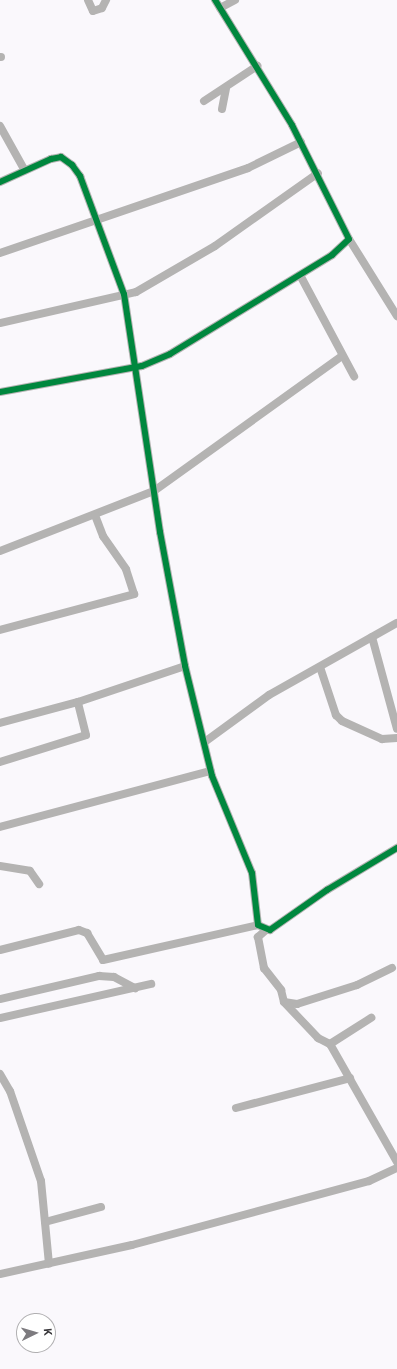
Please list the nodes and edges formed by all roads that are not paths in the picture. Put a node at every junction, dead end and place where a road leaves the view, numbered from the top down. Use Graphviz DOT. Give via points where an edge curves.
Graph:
graph roads {
  1 [pos="88,0"];
  2 [pos="106,0"];
  3 [pos="215,0"];
  4 [pos="235,0"];
  5 [pos="220,8"];
  6 [pos="257,66"];
  7 [pos="226,88"];
  8 [pos="204,101"];
  9 [pos="222,109"];
  10 [pos="0,128"];
  11 [pos="301,142"];
  12 [pos="25,171"];
  13 [pos="318,173"];
  14 [pos="0,182"];
  15 [pos="97,219"];
  16 [pos="350,239"];
  17 [pos="0,253"];
  18 [pos="300,275"];
  19 [pos="124,294"];
  20 [pos="397,316"];
  21 [pos="0,323"];
  22 [pos="342,356"];
  23 [pos="136,365"];
  24 [pos="354,376"];
  25 [pos="0,392"];
  26 [pos="154,490"];
  27 [pos="95,515"];
  28 [pos="0,551"];
  29 [pos="397,623"];
  30 [pos="0,630"];
  31 [pos="372,637"];
  32 [pos="185,666"];
  33 [pos="320,667"];
  34 [pos="78,702"];
  35 [pos="0,723"];
  36 [pos="397,729"];
  37 [pos="397,738"];
  38 [pos="206,741"];
  39 [pos="0,762"];
  40 [pos="211,771"];
  41 [pos="0,827"];
  42 [pos="397,848"];
  43 [pos="0,866"];
  44 [pos="39,884"];
  45 [pos="258,925"];
  46 [pos="266,930"];
  47 [pos="0,950"];
  48 [pos="392,968"];
  49 [pos="152,984"];
  50 [pos="135,988"];
  51 [pos="0,999"];
  52 [pos="284,1002"];
  53 [pos="0,1018"];
  54 [pos="371,1018"];
  55 [pos="330,1044"];
  56 [pos="0,1075"];
  57 [pos="350,1078"];
  58 [pos="236,1108"];
  59 [pos="397,1162"];
  60 [pos="397,1168"];
  61 [pos="101,1207"];
  62 [pos="45,1222"];
  63 [pos="49,1264"];
  64 [pos="0,1274"];
  1 -- 2 [label="street" via="93,11 102,8"];
  3 -- 5 [label="street"];
  4 -- 5 [label="street"];
  5 -- 6 [label="street"];
  6 -- 7 [label="street"];
  6 -- 11 [label="street"];
  7 -- 8 [label="street"];
  7 -- 9 [label="street"];
  10 -- 12 [label="street"];
  11 -- 13 [label="street"];
  11 -- 15 [label="street" via="248,168"];
  12 -- 14 [label="street"];
  12 -- 15 [label="street" via="61,157 80,176"];
  13 -- 16 [label="street"];
  13 -- 19 [label="street" via="215,246 157,280"];
  15 -- 17 [label="street"];
  15 -- 19 [label="street"];
  16 -- 18 [label="street" via="332,255"];
  16 -- 20 [label="street"];
  18 -- 22 [label="street"];
  18 -- 23 [label="street" via="197,340"];
  19 -- 21 [label="street"];
  19 -- 23 [label="street"];
  22 -- 24 [label="street"];
  22 -- 26 [label="street"];
  23 -- 25 [label="street"];
  23 -- 26 [label="street"];
  26 -- 27 [label="street"];
  26 -- 32 [label="street"];
  27 -- 28 [label="street"];
  27 -- 30 [label="street" via="103,536 126,569 134,594"];
  29 -- 31 [label="street"];
  31 -- 33 [label="street"];
  31 -- 36 [label="street"];
  32 -- 34 [label="street"];
  32 -- 38 [label="street"];
  33 -- 37 [label="street" via="339,718 382,739"];
  33 -- 38 [label="street" via="269,695"];
  34 -- 35 [label="street"];
  34 -- 39 [label="street" via="86,735"];
  38 -- 40 [label="street"];
  40 -- 41 [label="street"];
  40 -- 45 [label="street" via="244,846 255,889"];
  42 -- 46 [label="street"];
  43 -- 44 [label="street" via="30,871"];
  45 -- 46 [label="street"];
  45 -- 47 [label="street" via="102,960 87,933 79,930"];
  46 -- 52 [label="street" via="258,937 261,959"];
  48 -- 52 [label="street" via="357,985 297,1004"];
  49 -- 50 [label="street"];
  50 -- 51 [label="street" via="114,977 99,976"];
  50 -- 53 [label="street"];
  52 -- 55 [label="street" via="318,1038"];
  54 -- 55 [label="street"];
  55 -- 57 [label="street"];
  56 -- 62 [label="street" via="41,1181"];
  57 -- 58 [label="street"];
  57 -- 59 [label="street"];
  60 -- 63 [label="street" via="369,1181"];
  61 -- 62 [label="street"];
  62 -- 63 [label="street"];
  63 -- 64 [label="street"];
}
